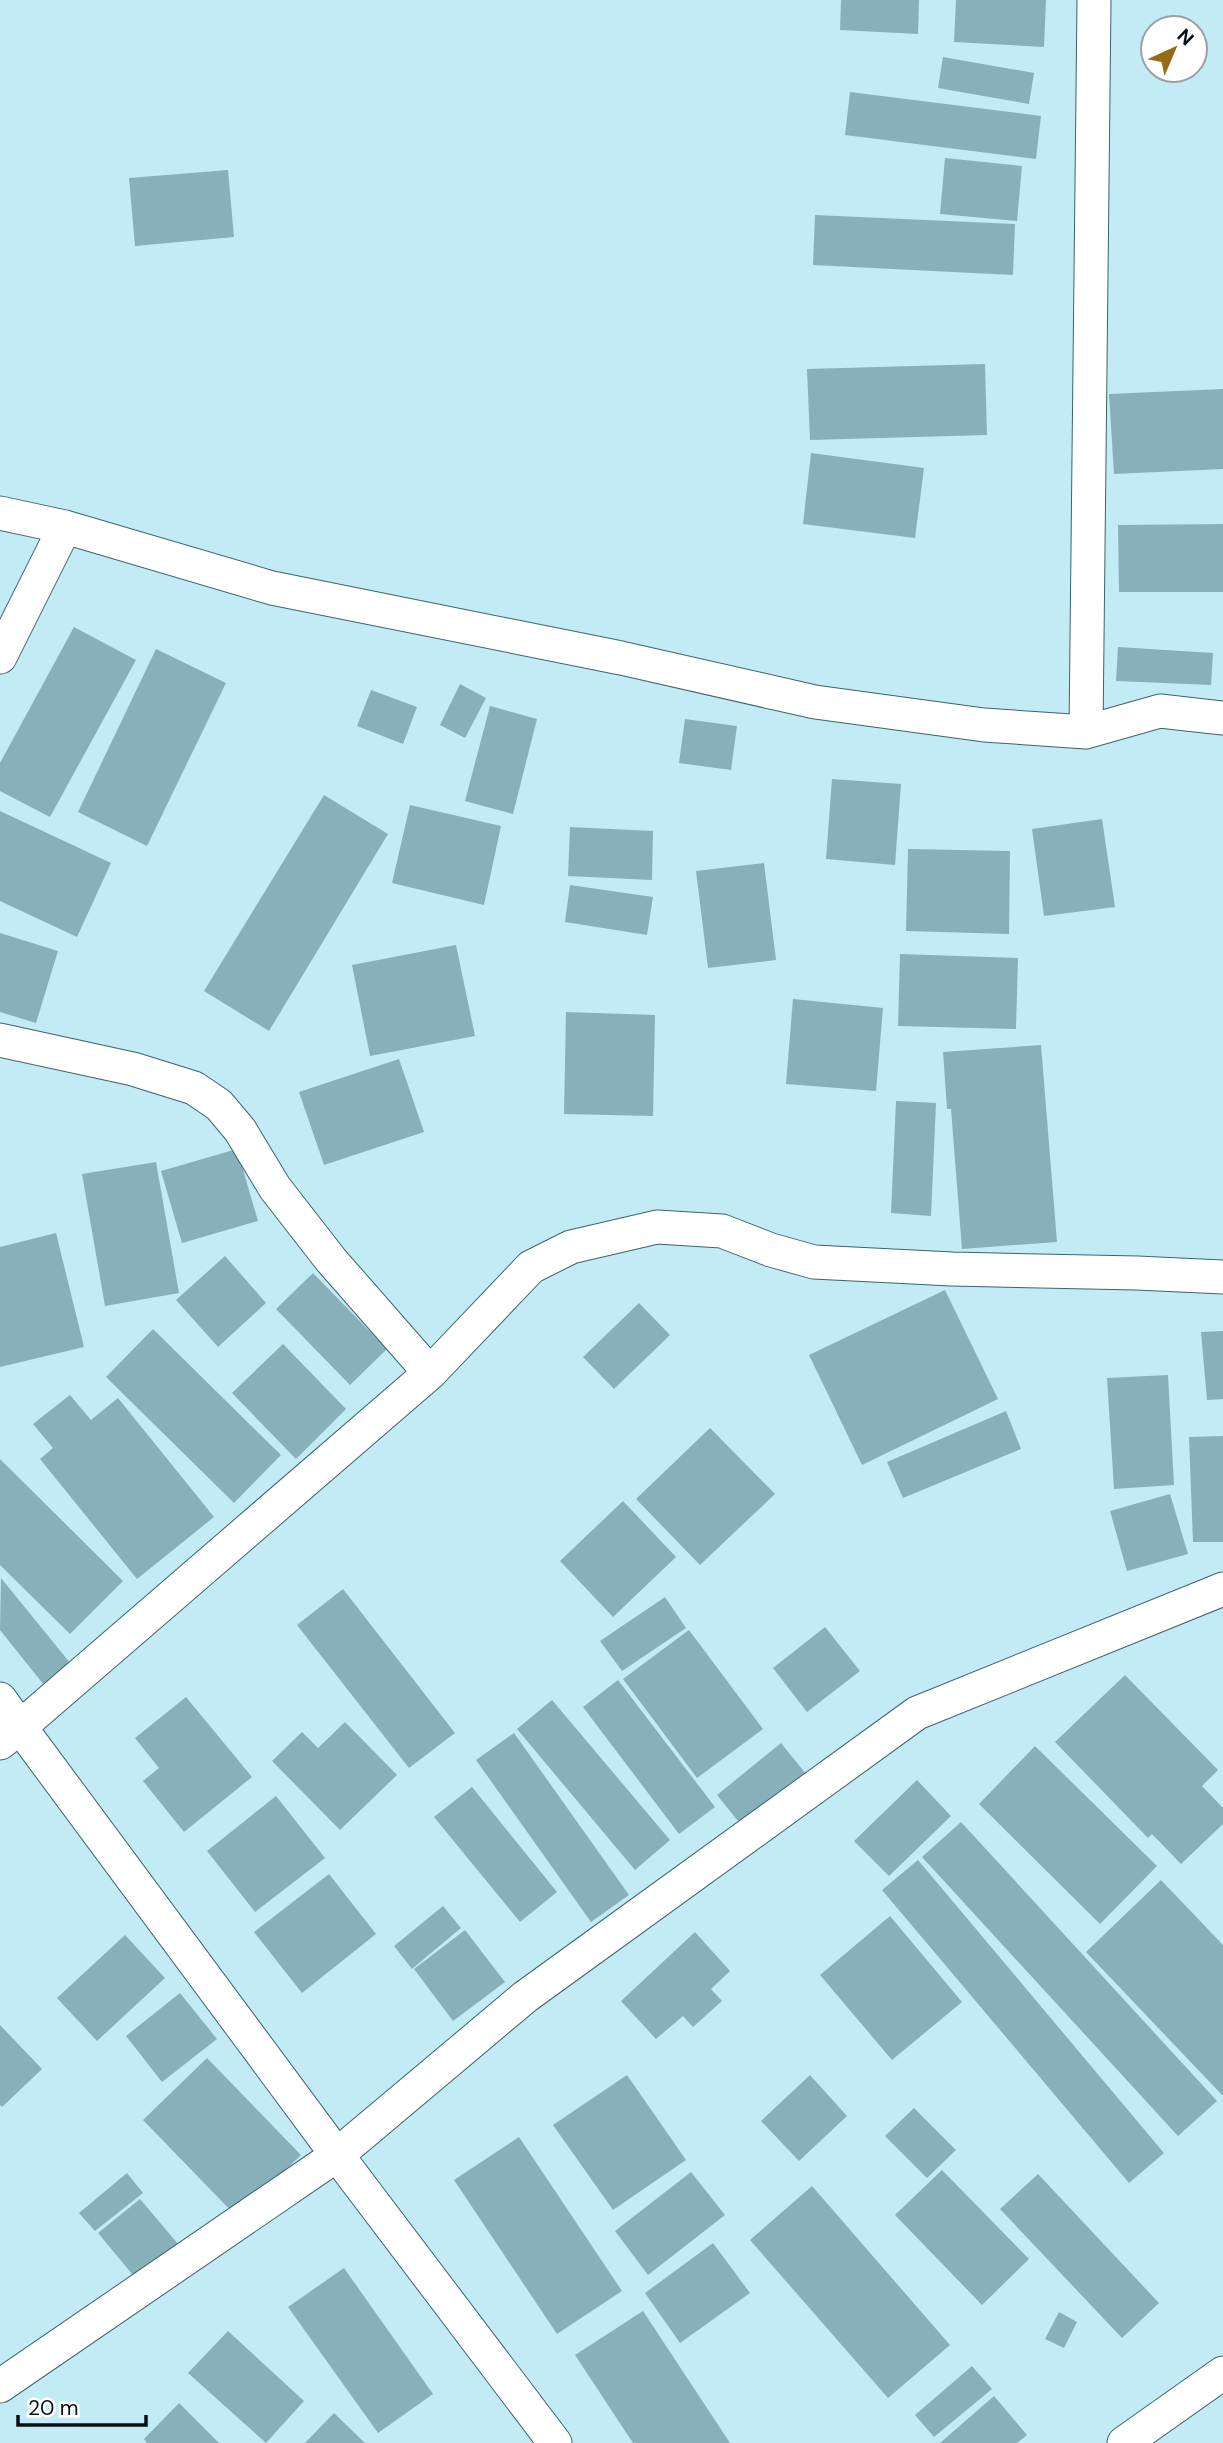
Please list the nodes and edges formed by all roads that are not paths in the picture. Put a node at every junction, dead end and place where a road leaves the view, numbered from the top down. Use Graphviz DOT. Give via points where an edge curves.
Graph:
graph roads {
  1 [pos="1094,0"];
  2 [pos="0,513"];
  3 [pos="65,527"];
  4 [pos="0,657"];
  5 [pos="1223,718"];
  6 [pos="1086,732"];
  7 [pos="0,1041"];
  8 [pos="1223,1277"];
  9 [pos="430,1373"];
  10 [pos="1223,1589"];
  11 [pos="0,1699"];
  12 [pos="10,1735"];
  13 [pos="337,2155"];
  14 [pos="1223,2373"];
  15 [pos="0,2386"];
  16 [pos="555,2443"];
  17 [pos="1124,2443"];
  1 -- 6 [label="street"];
  2 -- 3 [label="street"];
  3 -- 4 [label="street"];
  3 -- 6 [label="street" via="272,588 815,702 984,725"];
  5 -- 6 [label="street" via="1160,711"];
  7 -- 9 [label="street" via="133,1069 194,1088 219,1105 323,1250"];
  8 -- 9 [label="street" via="814,1262 722,1231 657,1227 571,1247 531,1267"];
  9 -- 12 [label="street"];
  10 -- 13 [label="street" via="917,1713 525,1997"];
  11 -- 12 [label="street"];
  12 -- 13 [label="street"];
  13 -- 15 [label="street"];
  13 -- 16 [label="street"];
  14 -- 17 [label="street"];
}
